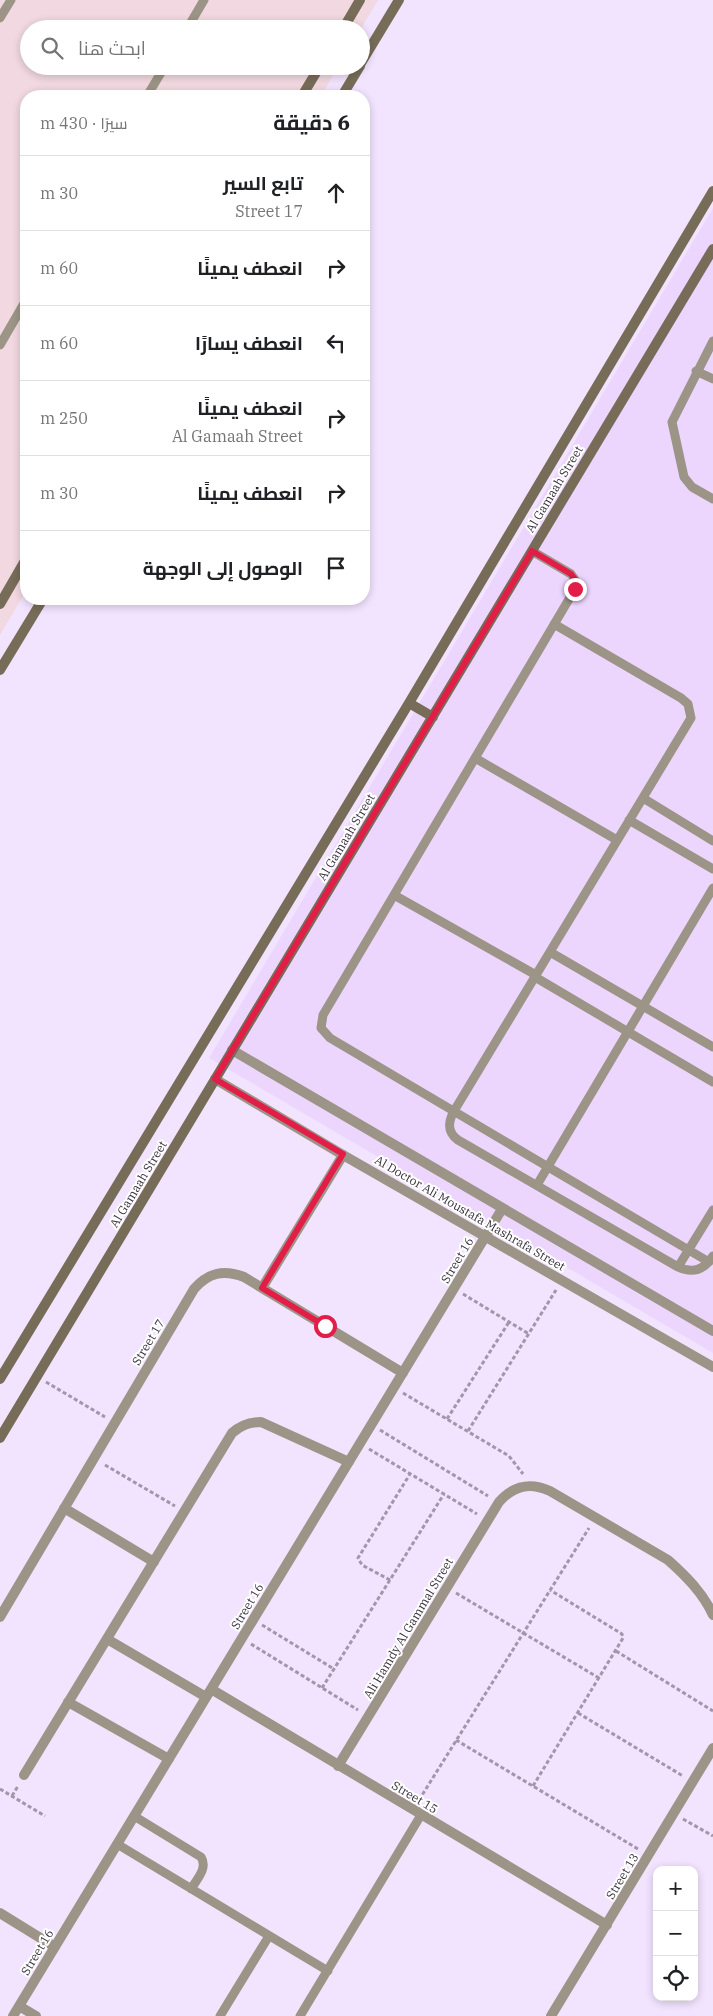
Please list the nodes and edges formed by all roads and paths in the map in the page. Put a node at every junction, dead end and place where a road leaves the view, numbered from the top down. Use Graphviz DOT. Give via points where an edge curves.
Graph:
graph roads {
  1 [pos="11,0"];
  2 [pos="204,0"];
  3 [pos="360,0"];
  4 [pos="399,0"];
  5 [pos="1,16"];
  6 [pos="192,20"];
  7 [pos="348,20"];
  8 [pos="370,48"];
  9 [pos="160,75"];
  10 [pos="315,75"];
  11 [pos="354,75"];
  12 [pos="151,90"];
  13 [pos="306,90"];
  14 [pos="345,90"];
  15 [pos="713,191"];
  16 [pos="713,249"];
  17 [pos="710,260"];
  18 [pos="20,310"];
  19 [pos="713,341"];
  20 [pos="0,345"];
  21 [pos="696,371"];
  22 [pos="713,379"];
  23 [pos="713,499"];
  24 [pos="532,551"];
  25 [pos="20,569"];
  26 [pos="0,604"];
  27 [pos="39,605"];
  28 [pos="554,624"];
  29 [pos="0,670"];
  30 [pos="409,703"];
  31 [pos="433,717"];
  32 [pos="475,758"];
  33 [pos="643,798"];
  34 [pos="630,820"];
  35 [pos="617,840"];
  36 [pos="713,841"];
  37 [pos="713,869"];
  38 [pos="713,888"];
  39 [pos="394,895"];
  40 [pos="550,952"];
  41 [pos="535,976"];
  42 [pos="643,1006"];
  43 [pos="628,1032"];
  44 [pos="713,1047"];
  45 [pos="232,1050"];
  46 [pos="215,1079"];
  47 [pos="713,1082"];
  48 [pos="454,1110"];
  49 [pos="343,1154"];
  50 [pos="548,1166"];
  51 [pos="537,1185"];
  52 [pos="502,1209"];
  53 [pos="713,1210"];
  54 [pos="485,1237"];
  55 [pos="689,1249"];
  56 [pos="711,1259"];
  57 [pos="678,1267"];
  58 [pos="562,1281"];
  59 [pos="262,1288"];
  60 [pos="454,1289"];
  61 [pos="509,1322"];
  62 [pos="713,1331"];
  63 [pos="528,1334"];
  64 [pos="713,1367"];
  65 [pos="402,1374"];
  66 [pos="37,1376"];
  67 [pos="0,1379"];
  68 [pos="394,1387"];
  69 [pos="447,1419"];
  70 [pos="114,1423"];
  71 [pos="371,1425"];
  72 [pos="468,1432"];
  73 [pos="0,1438"];
  74 [pos="360,1444"];
  75 [pos="94,1458"];
  76 [pos="349,1462"];
  77 [pos="410,1474"];
  78 [pos="528,1485"];
  79 [pos="444,1494"];
  80 [pos="499,1502"];
  81 [pos="64,1508"];
  82 [pos="184,1511"];
  83 [pos="596,1517"];
  84 [pos="488,1520"];
  85 [pos="154,1562"];
  86 [pos="390,1580"];
  87 [pos="447,1588"];
  88 [pos="550,1590"];
  89 [pos="713,1615"];
  90 [pos="0,1617"];
  91 [pos="253,1620"];
  92 [pos="523,1633"];
  93 [pos="106,1639"];
  94 [pos="242,1639"];
  95 [pos="616,1650"];
  96 [pos="334,1669"];
  97 [pos="599,1678"];
  98 [pos="322,1688"];
  99 [pos="209,1693"];
  100 [pos="68,1702"];
  101 [pos="713,1711"];
  102 [pos="578,1713"];
  103 [pos="369,1716"];
  104 [pos="456,1740"];
  105 [pos="713,1748"];
  106 [pos="169,1759"];
  107 [pos="338,1766"];
  108 [pos="24,1775"];
  109 [pos="694,1782"];
  110 [pos="533,1786"];
  111 [pos="0,1789"];
  112 [pos="417,1813"];
  113 [pos="674,1814"];
  114 [pos="45,1816"];
  115 [pos="134,1816"];
  116 [pos="713,1836"];
  117 [pos="117,1844"];
  118 [pos="649,1856"];
  119 [pos="191,1889"];
  120 [pos="0,1913"];
  121 [pos="607,1925"];
  122 [pos="270,1936"];
  123 [pos="55,1947"];
  124 [pos="328,1971"];
  125 [pos="19,2006"];
  126 [pos="13,2016"];
  127 [pos="36,2016"];
  128 [pos="220,2016"];
  129 [pos="300,2016"];
  130 [pos="551,2016"];
  1 -- 5 [label="lane"];
  2 -- 6 [label="lane"];
  3 -- 7 [label="main road"];
  4 -- 8 [label="main road"];
  9 -- 12 [label="lane"];
  10 -- 13 [label="main road"];
  11 -- 14 [label="main road"];
  15 -- 30 [label="main road, Al Gamaah Street"];
  16 -- 17 [label="main road, Al Gamaah Street"];
  17 -- 24 [label="main road, Al Gamaah Street"];
  18 -- 20 [label="lane"];
  19 -- 21 [label="lane"];
  21 -- 22 [label="lane"];
  21 -- 23 [label="lane" via="672,427 687,482"];
  24 -- 28 [label="lane" via="571,574 576,581 575,589"];
  24 -- 31 [label="main road, Al Gamaah Street"];
  25 -- 26 [label="main road"];
  27 -- 29 [label="main road"];
  28 -- 32 [label="lane"];
  28 -- 33 [label="lane" via="688,704 691,718"];
  30 -- 31 [label="main road"];
  30 -- 67 [label="main road, Al Gamaah Street"];
  31 -- 45 [label="main road, Al Gamaah Street"];
  32 -- 35 [label="lane"];
  32 -- 39 [label="lane"];
  33 -- 34 [label="lane"];
  33 -- 36 [label="lane"];
  34 -- 35 [label="lane"];
  34 -- 37 [label="lane"];
  35 -- 40 [label="lane"];
  38 -- 42 [label="lane"];
  39 -- 41 [label="lane"];
  39 -- 48 [label="lane" via="323,1015 321,1028 330,1038"];
  40 -- 41 [label="lane"];
  40 -- 42 [label="lane"];
  41 -- 43 [label="lane"];
  41 -- 48 [label="lane"];
  42 -- 43 [label="lane"];
  42 -- 44 [label="lane"];
  43 -- 47 [label="lane"];
  43 -- 50 [label="lane"];
  45 -- 46 [label="main road, Al Gamaah Street"];
  45 -- 52 [label="street, Al Doctor Ali Moustafa Mashrafa Street"];
  46 -- 49 [label="street, Al Doctor Ali Moustafa Mashrafa Street"];
  46 -- 66 [label="main road, Al Gamaah Street"];
  48 -- 50 [label="lane"];
  48 -- 51 [label="lane" via="449,1124 453,1136"];
  49 -- 54 [label="street, Al Doctor Ali Moustafa Mashrafa Street"];
  49 -- 59 [label="street"];
  50 -- 51 [label="lane"];
  50 -- 55 [label="lane"];
  51 -- 57 [label="lane"];
  52 -- 54 [label="street, Street 16"];
  52 -- 62 [label="street, Al Doctor Ali Moustafa Mashrafa Street"];
  53 -- 55 [label="lane"];
  54 -- 58 [label="street, Al Doctor Ali Moustafa Mashrafa Street"];
  54 -- 60 [label="street, Street 16"];
  55 -- 56 [label="lane"];
  55 -- 57 [label="lane"];
  56 -- 57 [label="lane" via="695,1271"];
  58 -- 63 [label="path"];
  58 -- 64 [label="street, Al Doctor Ali Moustafa Mashrafa Street"];
  59 -- 65 [label="street, Street 17"];
  59 -- 70 [label="street, Street 17" via="233,1272 211,1274 201,1280"];
  60 -- 61 [label="path"];
  60 -- 65 [label="street, Street 16"];
  61 -- 63 [label="path"];
  61 -- 69 [label="path"];
  63 -- 72 [label="path"];
  65 -- 68 [label="street, Street 16"];
  66 -- 70 [label="path"];
  66 -- 73 [label="main road, Al Gamaah Street"];
  68 -- 69 [label="path"];
  68 -- 71 [label="street, Street 16"];
  69 -- 72 [label="path"];
  70 -- 75 [label="street, Street 17"];
  71 -- 74 [label="street, Street 16"];
  71 -- 80 [label="path"];
  72 -- 78 [label="path" via="509,1456"];
  74 -- 76 [label="street, Street 16"];
  74 -- 77 [label="path"];
  75 -- 81 [label="street, Street 17"];
  75 -- 82 [label="path"];
  76 -- 82 [label="street" via="261,1422 250,1422 232,1433"];
  76 -- 91 [label="street, Street 16"];
  77 -- 79 [label="path"];
  77 -- 86 [label="path" via="358,1558 362,1565"];
  78 -- 80 [label="street" via="512,1490"];
  78 -- 83 [label="street" via="539,1486"];
  79 -- 84 [label="path"];
  79 -- 86 [label="path"];
  80 -- 84 [label="street, Ali Hamdy Al Gammal Street"];
  81 -- 85 [label="street"];
  81 -- 90 [label="street, Street 17"];
  82 -- 85 [label="street"];
  83 -- 88 [label="path"];
  83 -- 89 [label="street" via="668,1560 699,1592"];
  84 -- 87 [label="street, Ali Hamdy Al Gammal Street"];
  85 -- 93 [label="street"];
  86 -- 96 [label="path"];
  87 -- 92 [label="path"];
  87 -- 103 [label="street, Ali Hamdy Al Gammal Street"];
  88 -- 92 [label="path"];
  88 -- 95 [label="path" via="622,1634 624,1638"];
  91 -- 94 [label="street, Street 16"];
  91 -- 96 [label="path"];
  92 -- 97 [label="path"];
  92 -- 104 [label="path"];
  93 -- 99 [label="street, Street 15"];
  93 -- 100 [label="street"];
  94 -- 98 [label="path"];
  94 -- 99 [label="street, Street 16"];
  95 -- 97 [label="path"];
  95 -- 101 [label="path"];
  96 -- 98 [label="path"];
  97 -- 102 [label="path"];
  98 -- 103 [label="path"];
  99 -- 106 [label="street, Street 16"];
  99 -- 107 [label="street, Street 15"];
  100 -- 106 [label="street"];
  100 -- 108 [label="street"];
  102 -- 109 [label="path"];
  102 -- 110 [label="path"];
  103 -- 107 [label="street, Ali Hamdy Al Gammal Street"];
  104 -- 110 [label="path"];
  104 -- 112 [label="path"];
  105 -- 109 [label="street, Street 13"];
  106 -- 115 [label="street, Street 16"];
  107 -- 112 [label="street, Street 15"];
  109 -- 113 [label="street, Street 13"];
  110 -- 118 [label="path"];
  111 -- 114 [label="path"];
  112 -- 121 [label="street, Street 15"];
  112 -- 124 [label="lane"];
  113 -- 116 [label="path"];
  113 -- 118 [label="street, Street 13"];
  115 -- 117 [label="street, Street 16"];
  115 -- 119 [label="lane" via="201,1857 204,1868"];
  117 -- 119 [label="lane"];
  117 -- 123 [label="street, Street 16"];
  118 -- 121 [label="street, Street 13"];
  119 -- 122 [label="lane"];
  120 -- 123 [label="street"];
  121 -- 130 [label="street, Street 13"];
  122 -- 124 [label="lane"];
  122 -- 128 [label="lane"];
  123 -- 125 [label="street, Street 16"];
  124 -- 129 [label="lane"];
  125 -- 126 [label="street, Street 16"];
  125 -- 127 [label="street"];
}
